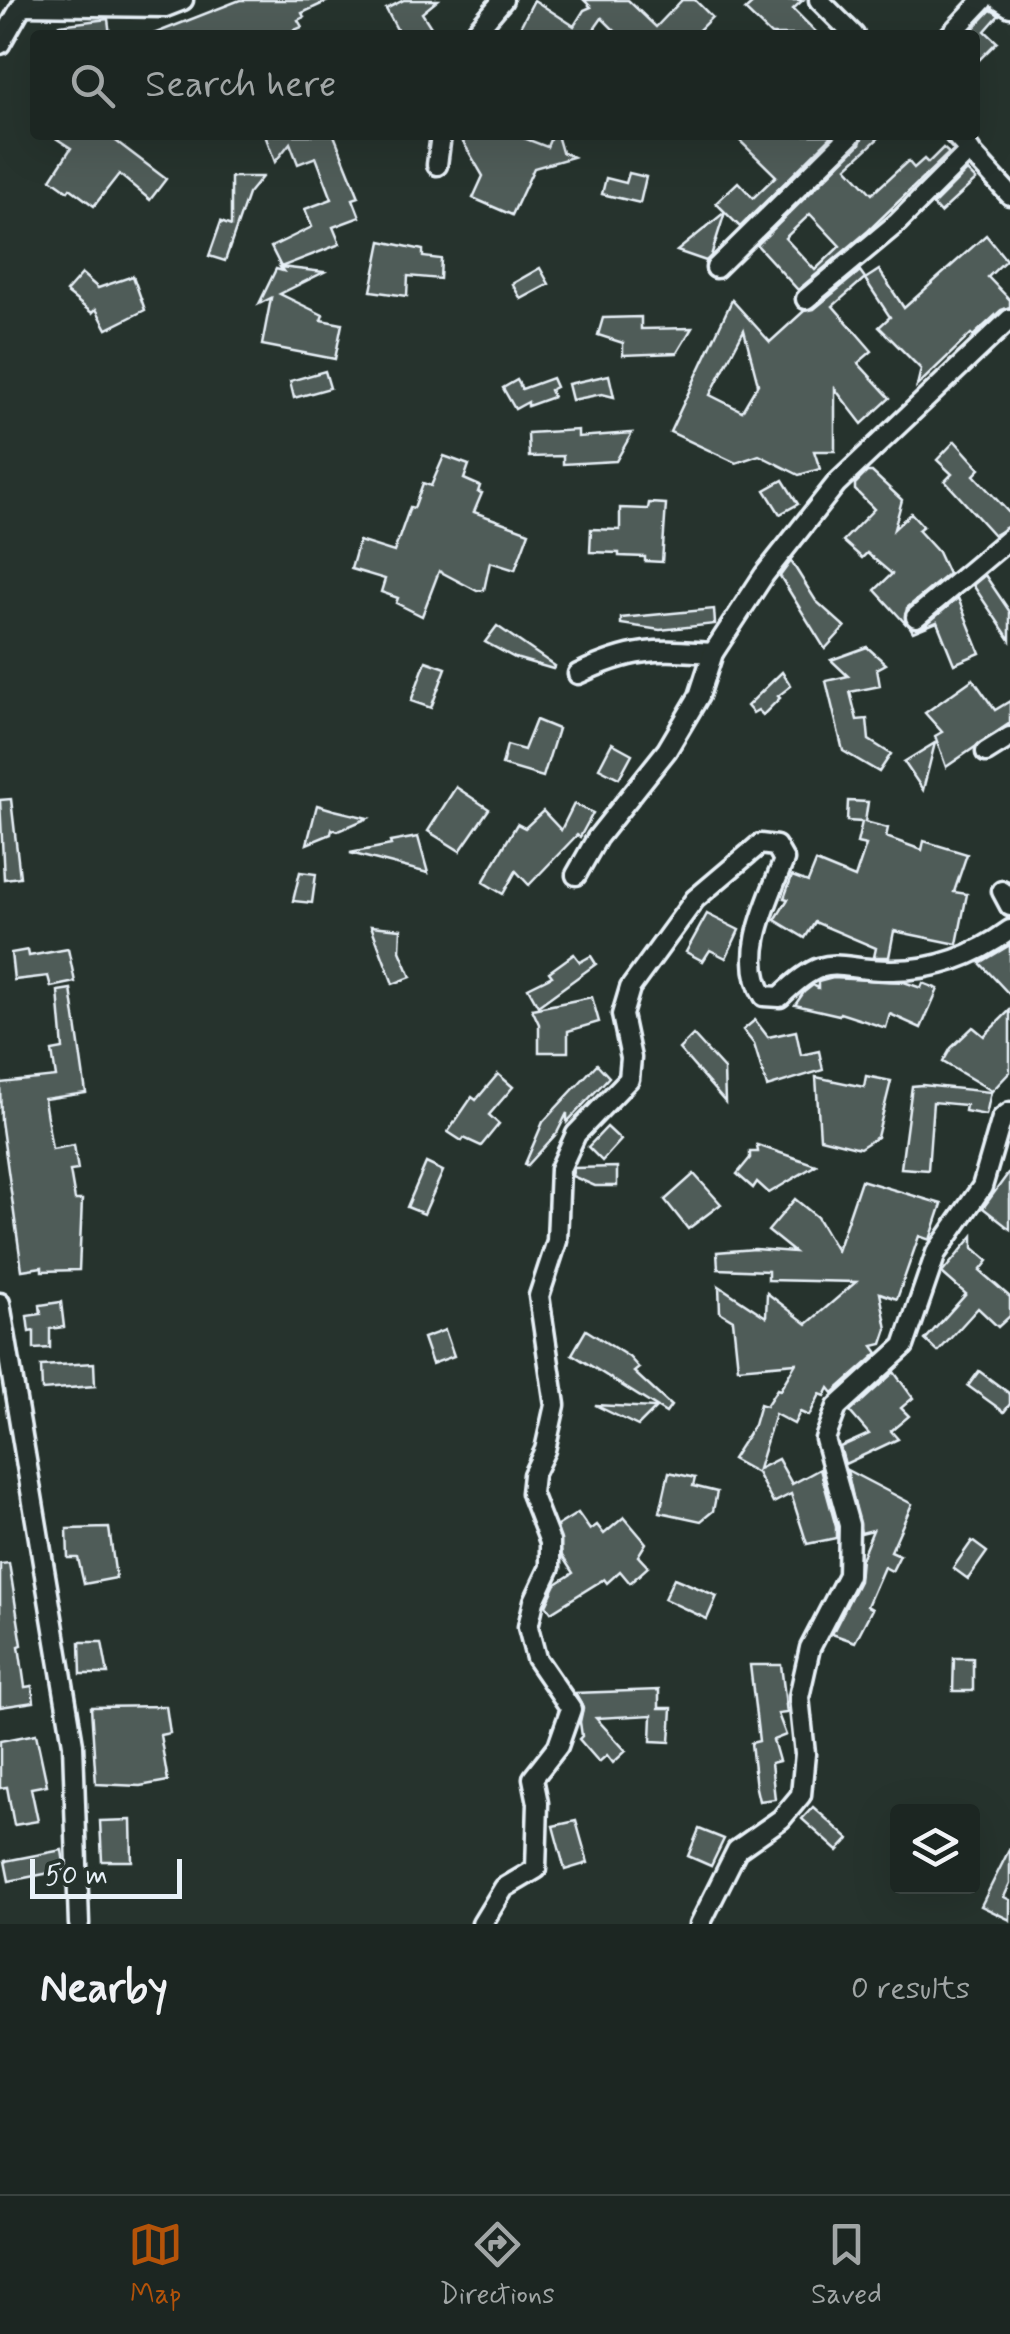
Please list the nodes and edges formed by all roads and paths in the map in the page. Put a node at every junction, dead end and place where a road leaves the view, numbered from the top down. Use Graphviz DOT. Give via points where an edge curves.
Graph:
graph roads {
  1 [pos="183,0"];
  2 [pos="503,0"];
  3 [pos="819,0"];
  4 [pos="983,0"];
  5 [pos="999,0"];
  6 [pos="24,3"];
  7 [pos="1010,7"];
  8 [pos="477,30"];
  9 [pos="849,30"];
  10 [pos="955,30"];
  11 [pos="0,44"];
  12 [pos="439,140"];
  13 [pos="846,140"];
  14 [pos="960,140"];
  15 [pos="970,150"];
  16 [pos="437,164"];
  17 [pos="1008,186"];
  18 [pos="716,268"];
  19 [pos="806,299"];
  20 [pos="1010,319"];
  21 [pos="1010,538"];
  22 [pos="916,617"];
  23 [pos="713,653"];
  24 [pos="578,674"];
  25 [pos="1010,738"];
  26 [pos="986,752"];
  27 [pos="576,875"];
  28 [pos="1010,930"];
  29 [pos="1010,1112"];
  30 [pos="0,1303"];
  31 [pos="80,1924"];
  32 [pos="482,1924"];
  33 [pos="700,1924"];
  1 -- 6 [label="street" via="164,7"];
  2 -- 8 [label="street"];
  3 -- 9 [label="street"];
  4 -- 10 [label="street"];
  5 -- 7 [label="street"];
  6 -- 11 [label="street"];
  12 -- 16 [label="street"];
  13 -- 18 [label="street"];
  14 -- 15 [label="street"];
  15 -- 17 [label="street"];
  15 -- 19 [label="street" via="896,224"];
  20 -- 23 [label="street" via="836,484"];
  21 -- 22 [label="street"];
  23 -- 24 [label="street" via="619,654"];
  23 -- 27 [label="street" via="699,696 667,750"];
  25 -- 26 [label="street"];
  28 -- 32 [label="street" via="950,962 894,970 828,963 805,972 780,997 764,996 754,958 784,860 776,846 760,844 695,899 630,988 622,1015 629,1079 576,1134 560,1168 557,1240 539,1296 555,1404 530,1493 550,1542 550,1566 528,1627 536,1658 570,1709 558,1746 533,1778 536,1869 504,1888"];
  29 -- 33 [label="street" via="1002,1118 982,1187 936,1253 904,1346 837,1408 831,1423 825,1439 848,1525 848,1575 810,1648 799,1697 801,1795 781,1819 737,1850"];
  30 -- 31 [label="street" via="73,1744"];
}
